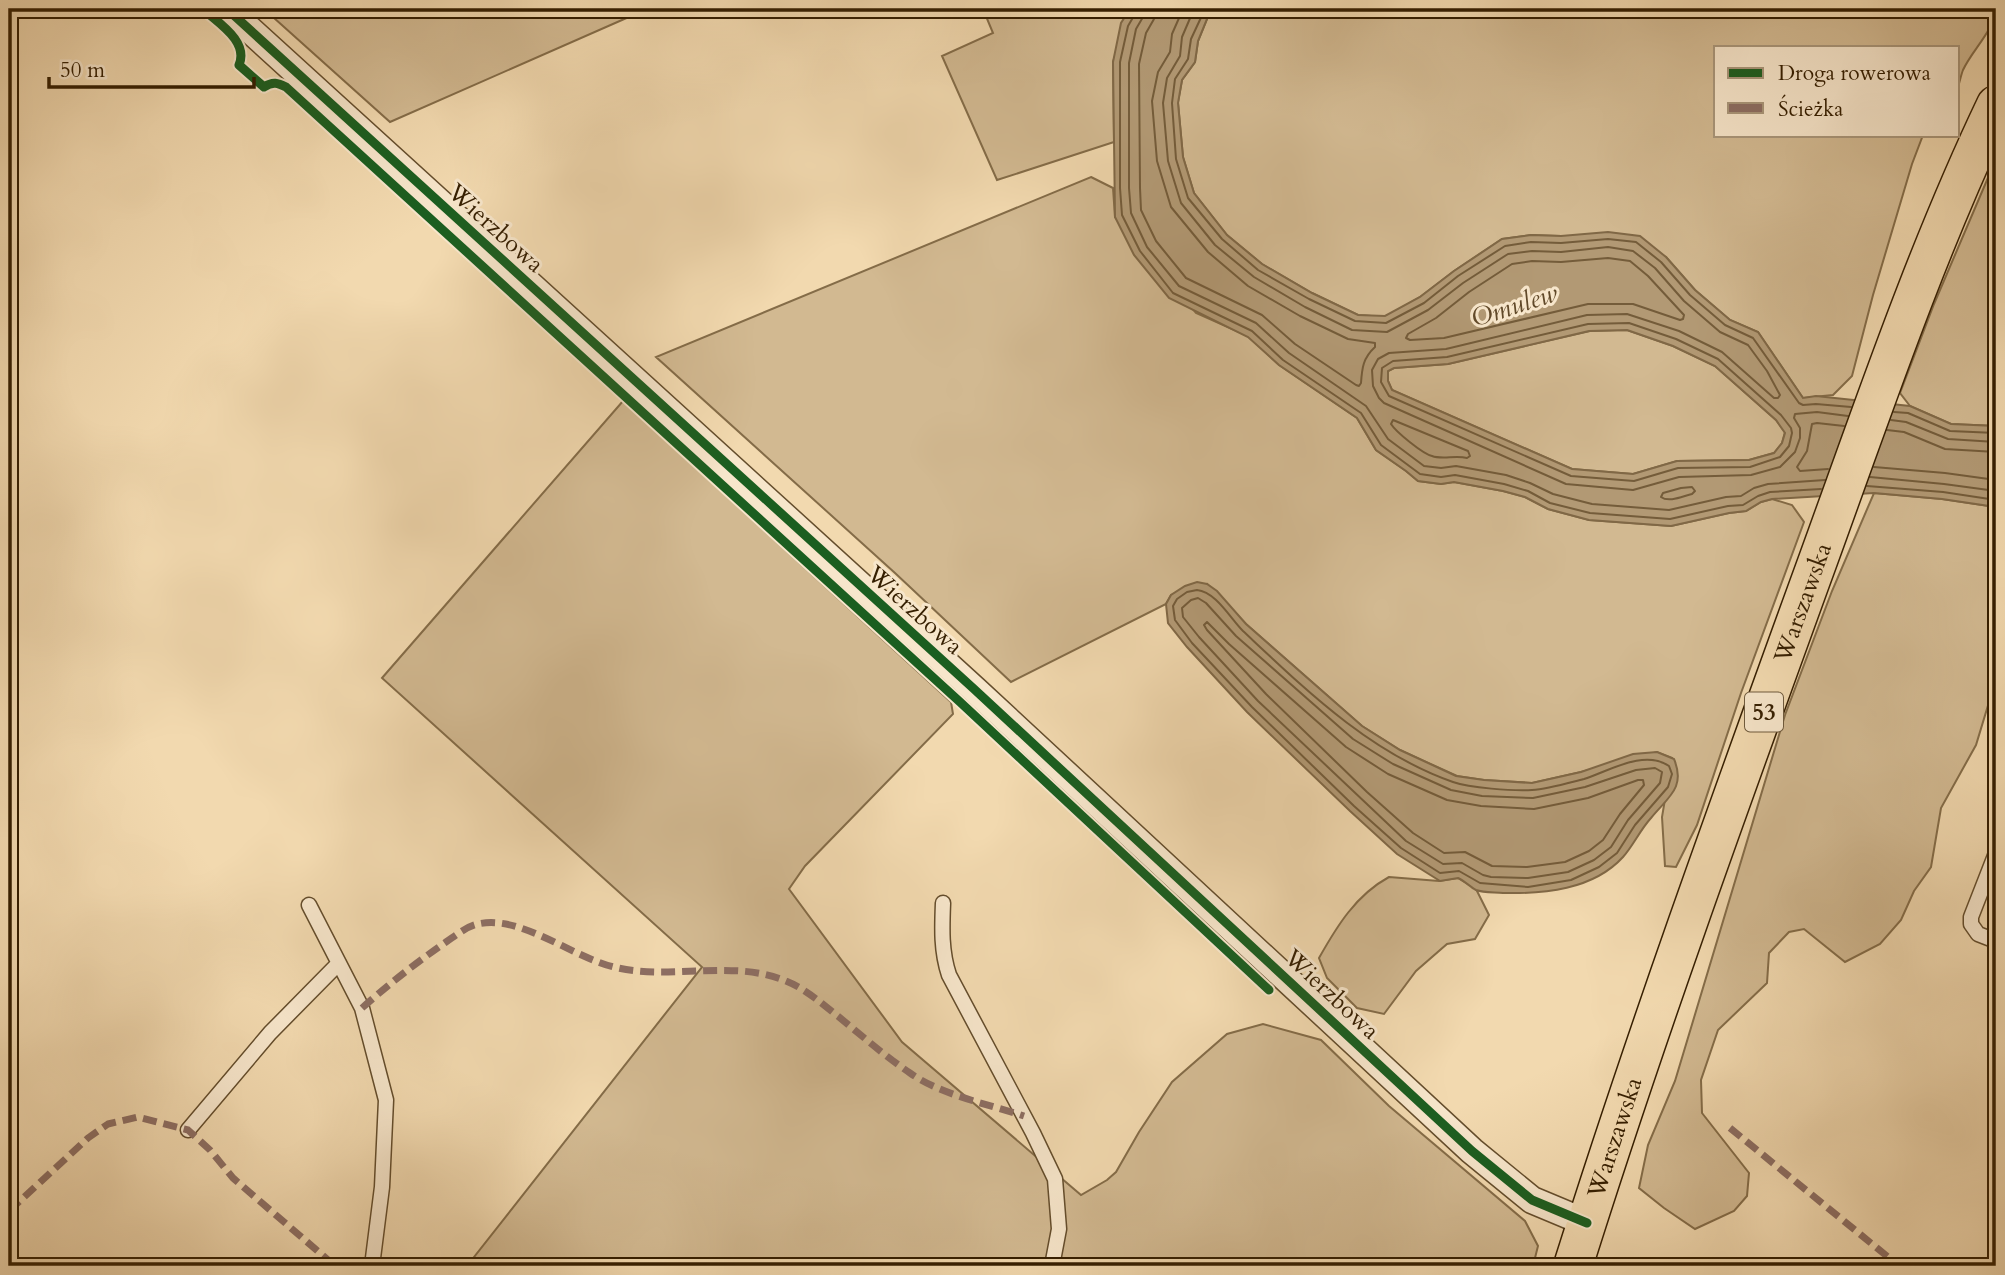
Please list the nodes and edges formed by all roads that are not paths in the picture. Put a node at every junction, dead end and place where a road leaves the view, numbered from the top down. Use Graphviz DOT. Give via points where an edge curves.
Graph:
graph roads {
  1 [pos="227,9"];
  2 [pos="1996,105"];
  3 [pos="1996,853"];
  4 [pos="943,903"];
  5 [pos="309,905"];
  6 [pos="1996,941"];
  7 [pos="339,963"];
  8 [pos="188,1130"];
  9 [pos="1587,1223"];
  10 [pos="372,1266"];
  11 [pos="1052,1266"];
  12 [pos="1573,1266"];
  1 -- 9 [label="street, Wierzbowa" via="974,689 1472,1151 1532,1200"];
  2 -- 9 [label="main road, Warszawska / 53" via="1949,208 1887,369 1700,889"];
  3 -- 6 [label="lane" via="1971,917 1978,934"];
  4 -- 11 [label="lane" via="942,939 949,975 1055,1179 1059,1229"];
  5 -- 7 [label="lane"];
  7 -- 8 [label="lane" via="270,1033"];
  7 -- 10 [label="lane" via="362,1008 386,1100"];
  9 -- 12 [label="main road, Warszawska / 53"];
}
